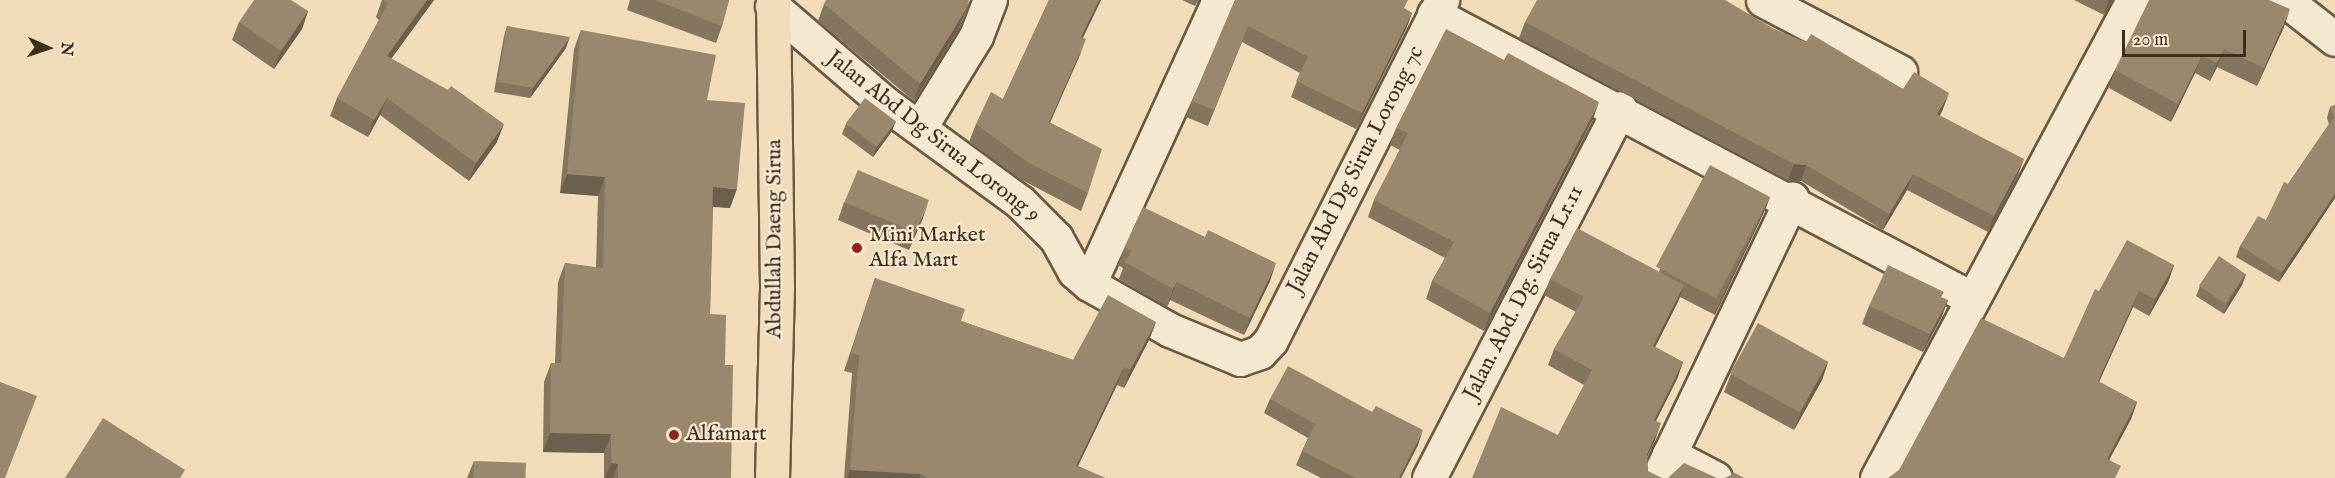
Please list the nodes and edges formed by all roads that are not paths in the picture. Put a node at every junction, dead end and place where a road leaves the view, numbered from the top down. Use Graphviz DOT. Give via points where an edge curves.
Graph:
graph roads {
  1 [pos="990,0"];
  2 [pos="1219,0"];
  3 [pos="1763,0"];
  4 [pos="2133,0"];
  5 [pos="2285,0"];
  6 [pos="772,3"];
  7 [pos="1438,7"];
  8 [pos="2335,39"];
  9 [pos="1900,72"];
  10 [pos="1620,108"];
  11 [pos="920,127"];
  12 [pos="1792,198"];
  13 [pos="1089,284"];
  14 [pos="1969,297"];
  15 [pos="1271,340"];
  16 [pos="1664,466"];
  17 [pos="772,478"];
  18 [pos="1429,478"];
  19 [pos="1715,478"];
  20 [pos="1877,478"];
  1 -- 11 [label="street" via="976,36"];
  2 -- 13 [label="street"];
  3 -- 9 [label="street"];
  4 -- 14 [label="street"];
  5 -- 8 [label="street"];
  6 -- 11 [label="street, Jalan Abd Dg Sirua Lorong 9" via="882,101"];
  6 -- 17 [label="main road, Abdullah Daeng Sirua" via="777,286"];
  7 -- 10 [label="street"];
  7 -- 15 [label="street, Jalan Abd Dg Sirua Lorong 7c"];
  10 -- 12 [label="street"];
  10 -- 18 [label="street, Jalan. Abd. Dg. Sirua Lr.11"];
  11 -- 13 [label="street, Jalan Abd Dg Sirua Lorong 9" via="1020,202 1056,238 1074,271"];
  12 -- 14 [label="street"];
  12 -- 16 [label="street"];
  13 -- 15 [label="street, Jalan Abd Dg Sirua Lorong 9" via="1170,330 1235,358 1253,356"];
  14 -- 20 [label="street"];
  16 -- 19 [label="street"];
}
